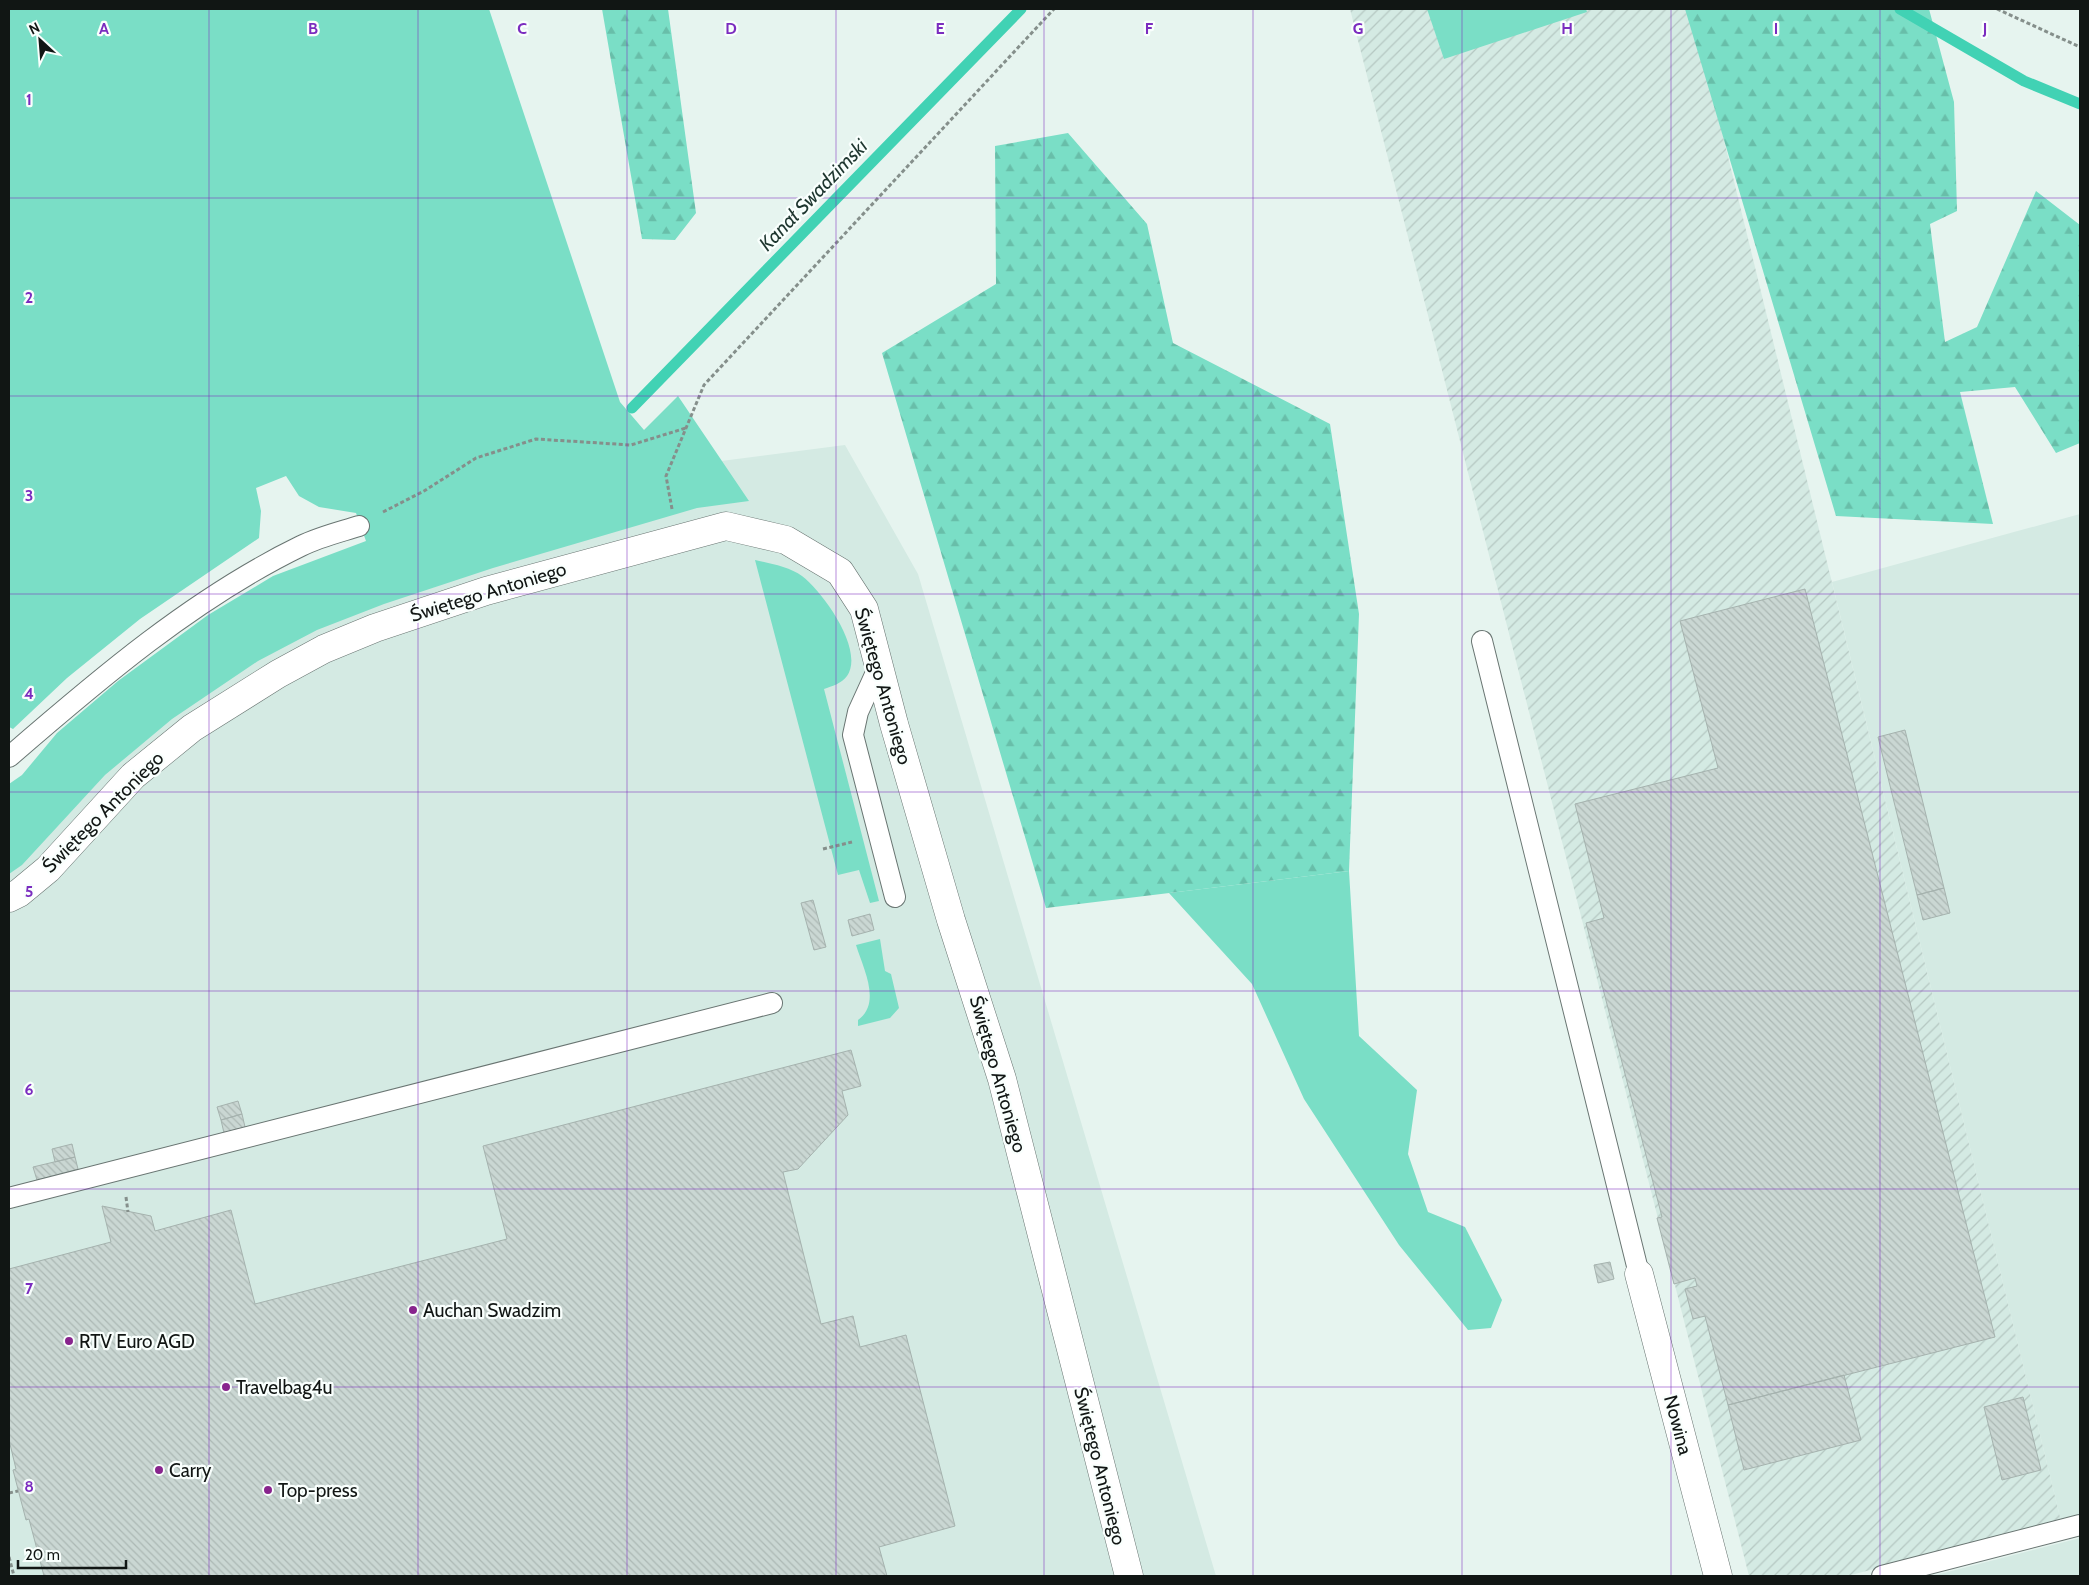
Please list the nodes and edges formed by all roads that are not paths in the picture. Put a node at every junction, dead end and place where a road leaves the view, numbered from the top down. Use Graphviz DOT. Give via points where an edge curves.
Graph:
graph roads {
  1 [pos="359,526"];
  2 [pos="1482,640"];
  3 [pos="879,666"];
  4 [pos="9,757"];
  5 [pos="895,897"];
  6 [pos="9,898"];
  7 [pos="772,1004"];
  8 [pos="9,1198"];
  9 [pos="1639,1274"];
  10 [pos="2080,1525"];
  11 [pos="1129,1576"];
  12 [pos="1718,1576"];
  13 [pos="1882,1576"];
  1 -- 4 [label="lane" via="303,545 229,585 90,686"];
  2 -- 9 [label="lane"];
  3 -- 5 [label="lane" via="858,712 853,734"];
  3 -- 6 [label="street, Świętego Antoniego" via="864,609 840,572 786,540 726,526 558,570 403,617 324,649 286,670 170,744 133,776 48,870"];
  3 -- 11 [label="street, Świętego Antoniego" via="951,920 1002,1079"];
  7 -- 8 [label="lane"];
  9 -- 12 [label="street, Nowina"];
  10 -- 13 [label="lane"];
}
